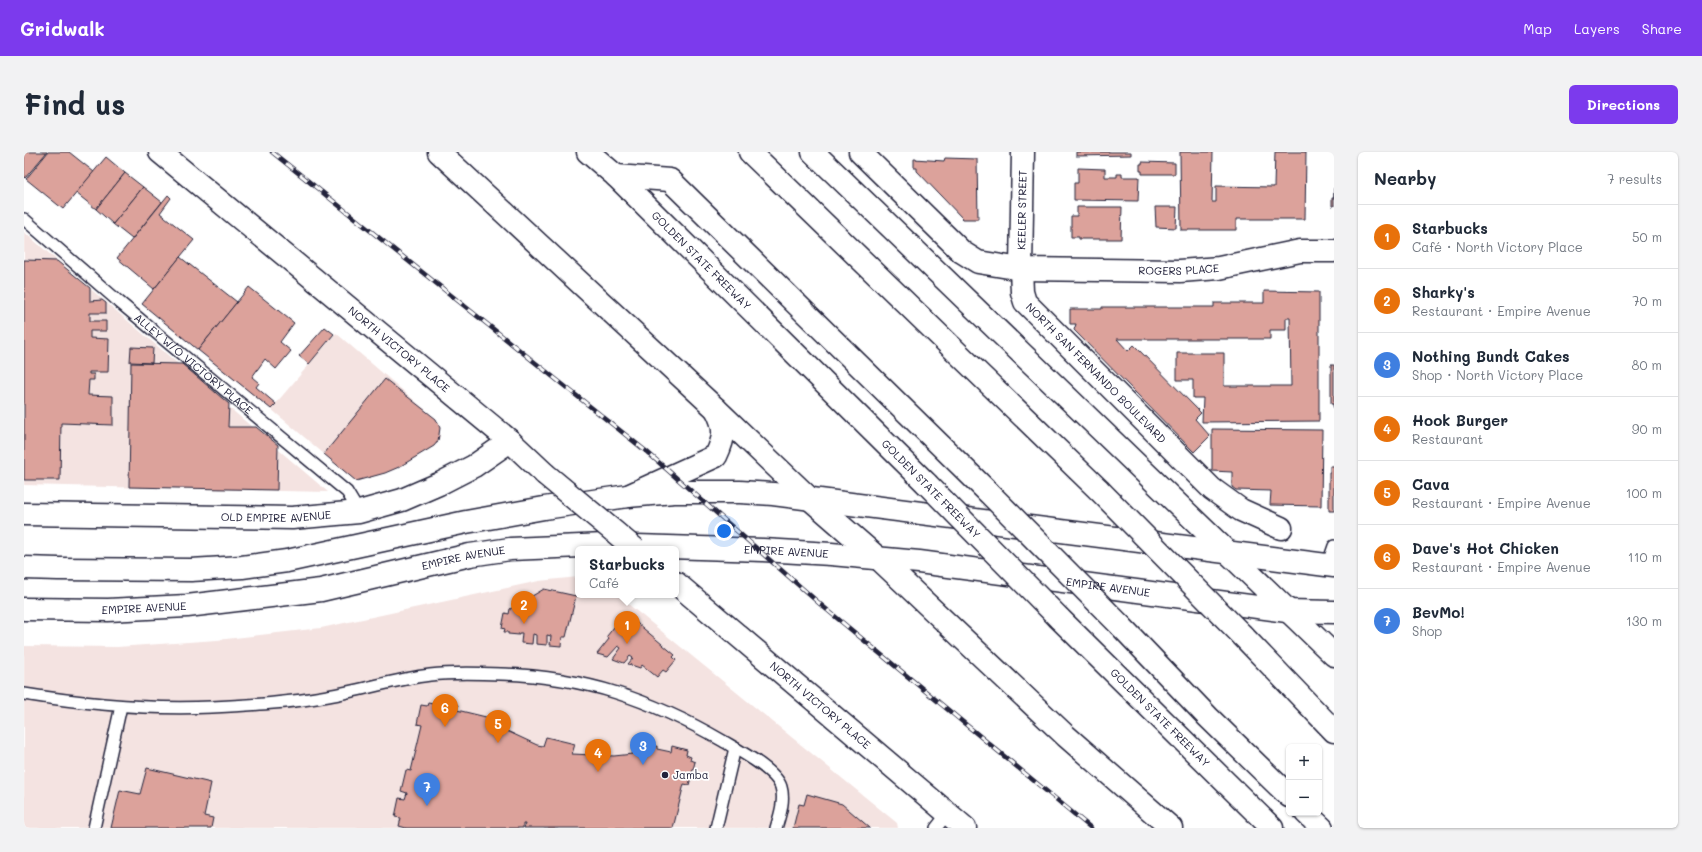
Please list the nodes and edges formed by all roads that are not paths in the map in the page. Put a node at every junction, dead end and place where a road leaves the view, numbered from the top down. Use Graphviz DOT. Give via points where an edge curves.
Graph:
graph roads {
  1 [pos="160,152"];
  2 [pos="439,152"];
  3 [pos="588,152"];
  4 [pos="750,152"];
  5 [pos="813,152"];
  6 [pos="860,152"];
  7 [pos="1023,152"];
  8 [pos="616,176"];
  9 [pos="24,219"];
  10 [pos="1334,251"];
  11 [pos="1021,269"];
  12 [pos="715,408"];
  13 [pos="510,441"];
  14 [pos="628,496"];
  15 [pos="809,498"];
  16 [pos="359,512"];
  17 [pos="24,514"];
  18 [pos="1281,528"];
  19 [pos="632,546"];
  20 [pos="645,546"];
  21 [pos="679,547"];
  22 [pos="1227,553"];
  23 [pos="879,559"];
  24 [pos="1332,560"];
  25 [pos="24,568"];
  26 [pos="679,586"];
  27 [pos="24,609"];
  28 [pos="1287,611"];
  29 [pos="1334,612"];
  30 [pos="1334,655"];
  31 [pos="24,694"];
  32 [pos="121,706"];
  33 [pos="1334,731"];
  34 [pos="735,748"];
  35 [pos="1286,793"];
  36 [pos="1309,816"];
  37 [pos="941,821"];
  38 [pos="94,828"];
  39 [pos="716,828"];
  40 [pos="776,828"];
  41 [pos="965,828"];
  42 [pos="1171,828"];
  43 [pos="1272,828"];
  44 [pos="1322,828"];
  1 -- 13 [label="main road, NORTH VICTORY PLACE"];
  2 -- 12 [label="main road"];
  3 -- 8 [label="main road, GOLDEN STATE FREEWAY"];
  4 -- 33 [label="main road, bridge" via="1099,490"];
  5 -- 22 [label="main road"];
  6 -- 11 [label="main road" via="962,252 978,262"];
  7 -- 11 [label="main road, KEELER STREET"];
  8 -- 35 [label="main road, bridge" via="670,180 988,492"];
  8 -- 43 [label="main road, GOLDEN STATE FREEWAY, bridge"];
  9 -- 16 [label="lane, ALLEY W/O VICTORY PLACE" via="347,492"];
  10 -- 11 [label="main road, ROGERS PLACE" via="1300,251 1219,268 1180,271"];
  11 -- 18 [label="main road, NORTH SAN FERNANDO BOULEVARD" via="1025,302 1212,489 1241,510"];
  12 -- 14 [label="main road" via="724,430 716,456"];
  12 -- 15 [label="main road"];
  13 -- 16 [label="main road, OLD EMPIRE AVENUE" via="474,466 439,484 402,500"];
  13 -- 19 [label="main road, NORTH VICTORY PLACE, bridge" via="545,474"];
  14 -- 15 [label="main road" via="674,492 740,492"];
  14 -- 25 [label="main road" via="466,522 287,561 242,567 191,570"];
  15 -- 22 [label="main road"];
  15 -- 23 [label="main road"];
  16 -- 17 [label="main road, OLD EMPIRE AVENUE" via="292,518"];
  20 -- 27 [label="main road, EMPIRE AVENUE" via="539,547 470,555 321,590 187,606 108,610"];
  21 -- 23 [label="main road, EMPIRE AVENUE" via="816,553"];
  22 -- 24 [label="main road"];
  22 -- 28 [label="main road"];
  23 -- 28 [label="main road, EMPIRE AVENUE" via="919,562"];
  23 -- 42 [label="main road" via="1066,736"];
  26 -- 37 [label="main road, NORTH VICTORY PLACE"];
  28 -- 29 [label="main road"];
  28 -- 30 [label="main road"];
  31 -- 32 [label="lane"];
  32 -- 34 [label="lane" via="194,707 265,704 327,696 429,675 518,674 569,680 621,693 678,716"];
  32 -- 38 [label="lane"];
  34 -- 39 [label="lane"];
  34 -- 40 [label="lane" via="774,775 778,781 783,802"];
  36 -- 44 [label="main road"];
  37 -- 41 [label="main road, NORTH VICTORY PLACE"];
}
